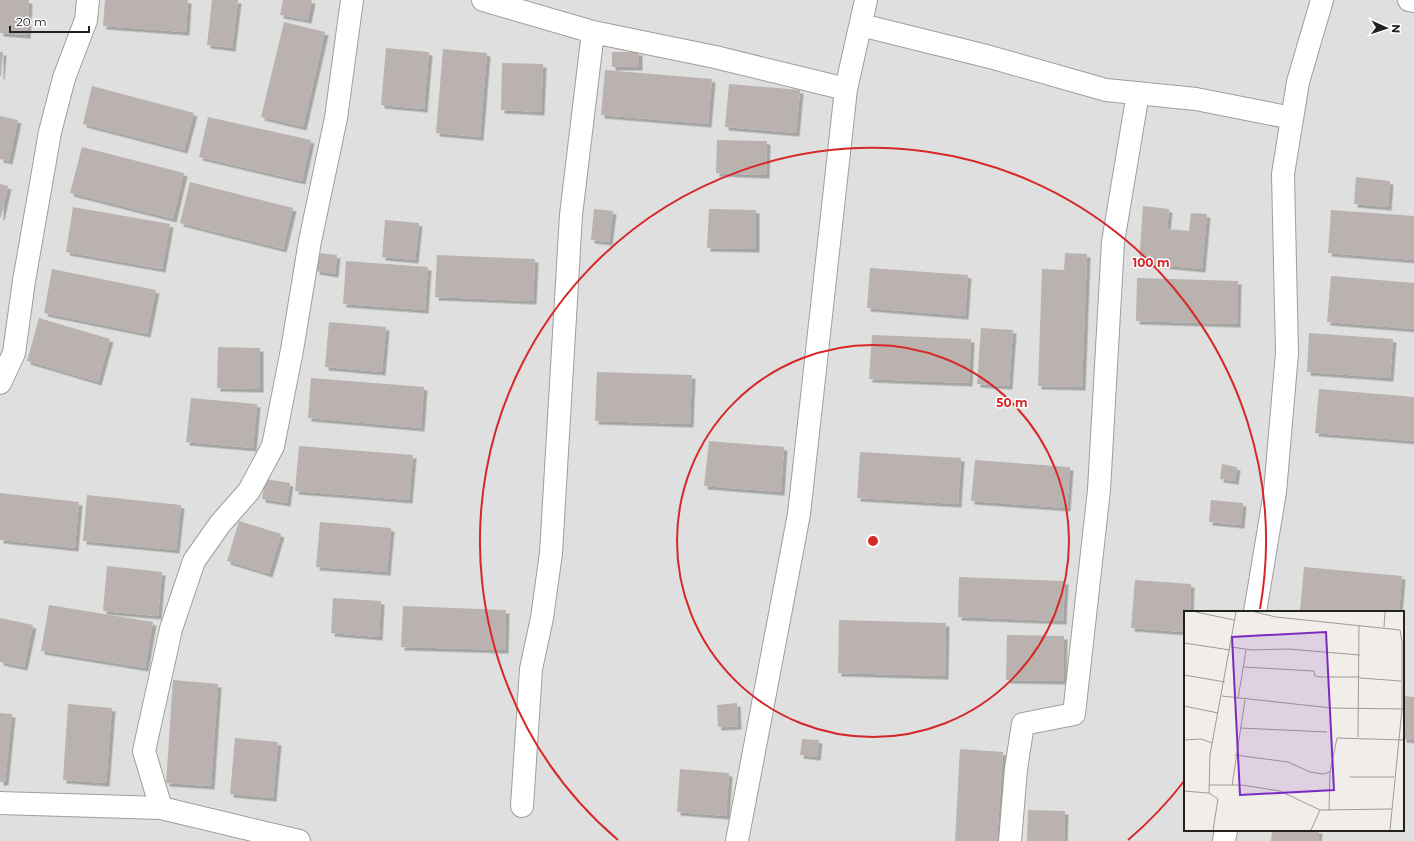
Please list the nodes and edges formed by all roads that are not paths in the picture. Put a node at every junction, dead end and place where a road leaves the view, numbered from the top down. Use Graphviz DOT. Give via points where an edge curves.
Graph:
graph roads {
  1 [pos="88,0"];
  2 [pos="352,0"];
  3 [pos="483,0"];
  4 [pos="866,0"];
  5 [pos="1322,0"];
  6 [pos="1409,0"];
  7 [pos="1414,1"];
  8 [pos="861,25"];
  9 [pos="593,32"];
  10 [pos="846,89"];
  11 [pos="1138,93"];
  12 [pos="1292,118"];
  13 [pos="0,383"];
  14 [pos="1256,611"];
  15 [pos="0,803"];
  16 [pos="522,806"];
  17 [pos="161,808"];
  18 [pos="1226,831"];
  19 [pos="299,841"];
  20 [pos="737,841"];
  21 [pos="1010,841"];
  22 [pos="1224,841"];
  1 -- 13 [label="street" via="86,20 64,78 50,132 14,353"];
  2 -- 17 [label="street" via="336,118 310,241 273,446 249,491 220,524 194,561 171,628 144,751"];
  3 -- 9 [label="street"];
  4 -- 8 [label="street"];
  5 -- 12 [label="street" via="1298,82"];
  6 -- 7 [label="street"];
  8 -- 10 [label="street"];
  8 -- 11 [label="street" via="990,57 1106,90"];
  9 -- 10 [label="street" via="715,57"];
  9 -- 16 [label="street" via="571,215 551,553 542,618 531,669"];
  10 -- 20 [label="street" via="799,514"];
  11 -- 12 [label="street" via="1196,99"];
  11 -- 21 [label="street" via="1113,242 1099,490 1074,714 1023,724"];
  12 -- 14 [label="street" via="1283,174 1287,353 1276,492"];
  15 -- 17 [label="street"];
  17 -- 19 [label="street"];
  18 -- 22 [label="street"];
}
